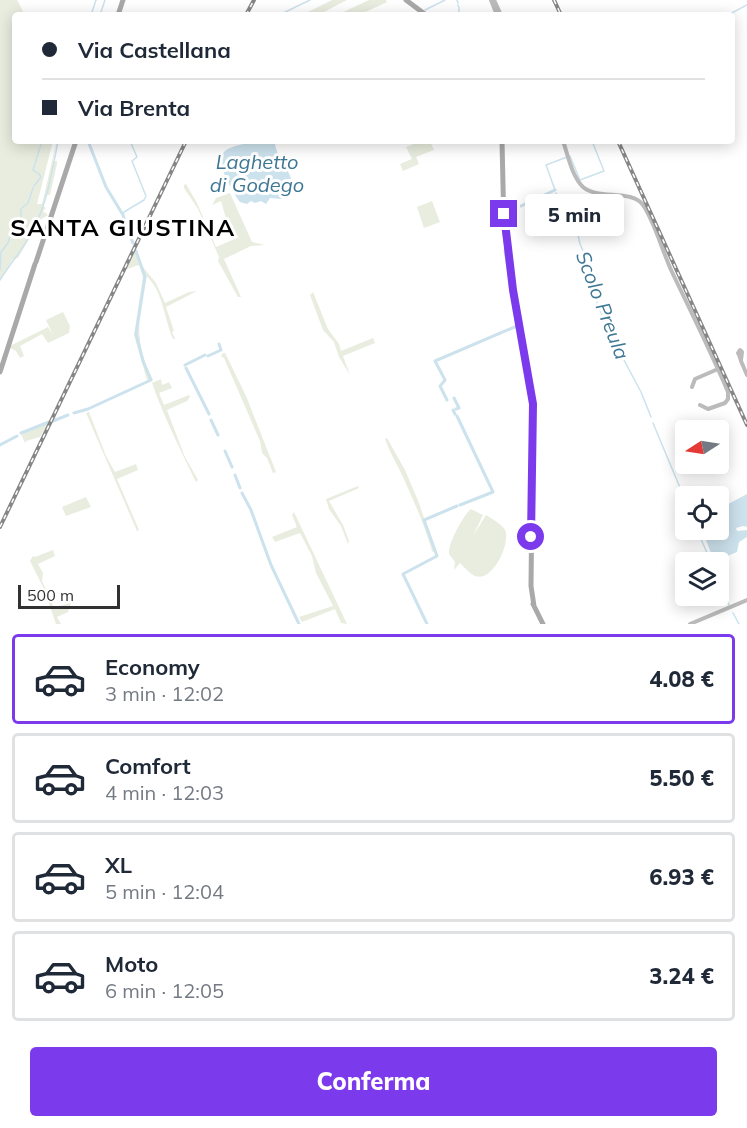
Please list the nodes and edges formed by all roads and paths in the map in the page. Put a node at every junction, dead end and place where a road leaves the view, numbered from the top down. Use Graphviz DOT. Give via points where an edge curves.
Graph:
graph roads {
  1 [pos="406,0"];
  2 [pos="422,12"];
  3 [pos="75,144"];
  4 [pos="502,144"];
  5 [pos="563,144"];
  6 [pos="502,193"];
  7 [pos="503,215"];
  8 [pos="506,242"];
  9 [pos="740,354"];
  10 [pos="718,369"];
  11 [pos="0,372"];
  12 [pos="747,375"];
  13 [pos="692,387"];
  14 [pos="700,405"];
  15 [pos="531,573"];
  16 [pos="529,586"];
  17 [pos="531,595"];
  18 [pos="747,600"];
  19 [pos="534,606"];
  20 [pos="543,624"];
  21 [pos="690,624"];
  1 -- 2 [label="main road"];
  3 -- 11 [label="main road"];
  4 -- 6 [label="main road"];
  5 -- 10 [label="main road" via="583,187 641,202"];
  6 -- 7 [label="main road"];
  6 -- 7 [label="main road"];
  7 -- 8 [label="main road"];
  7 -- 8 [label="main road"];
  8 -- 15 [label="main road" via="533,404"];
  9 -- 12 [label="main road"];
  10 -- 13 [label="main road" via="695,379"];
  10 -- 14 [label="main road" via="728,399 708,409"];
  15 -- 16 [label="main road"];
  15 -- 17 [label="main road"];
  16 -- 17 [label="main road"];
  16 -- 19 [label="main road"];
  17 -- 19 [label="main road"];
  18 -- 21 [label="main road"];
  19 -- 20 [label="main road"];
}
